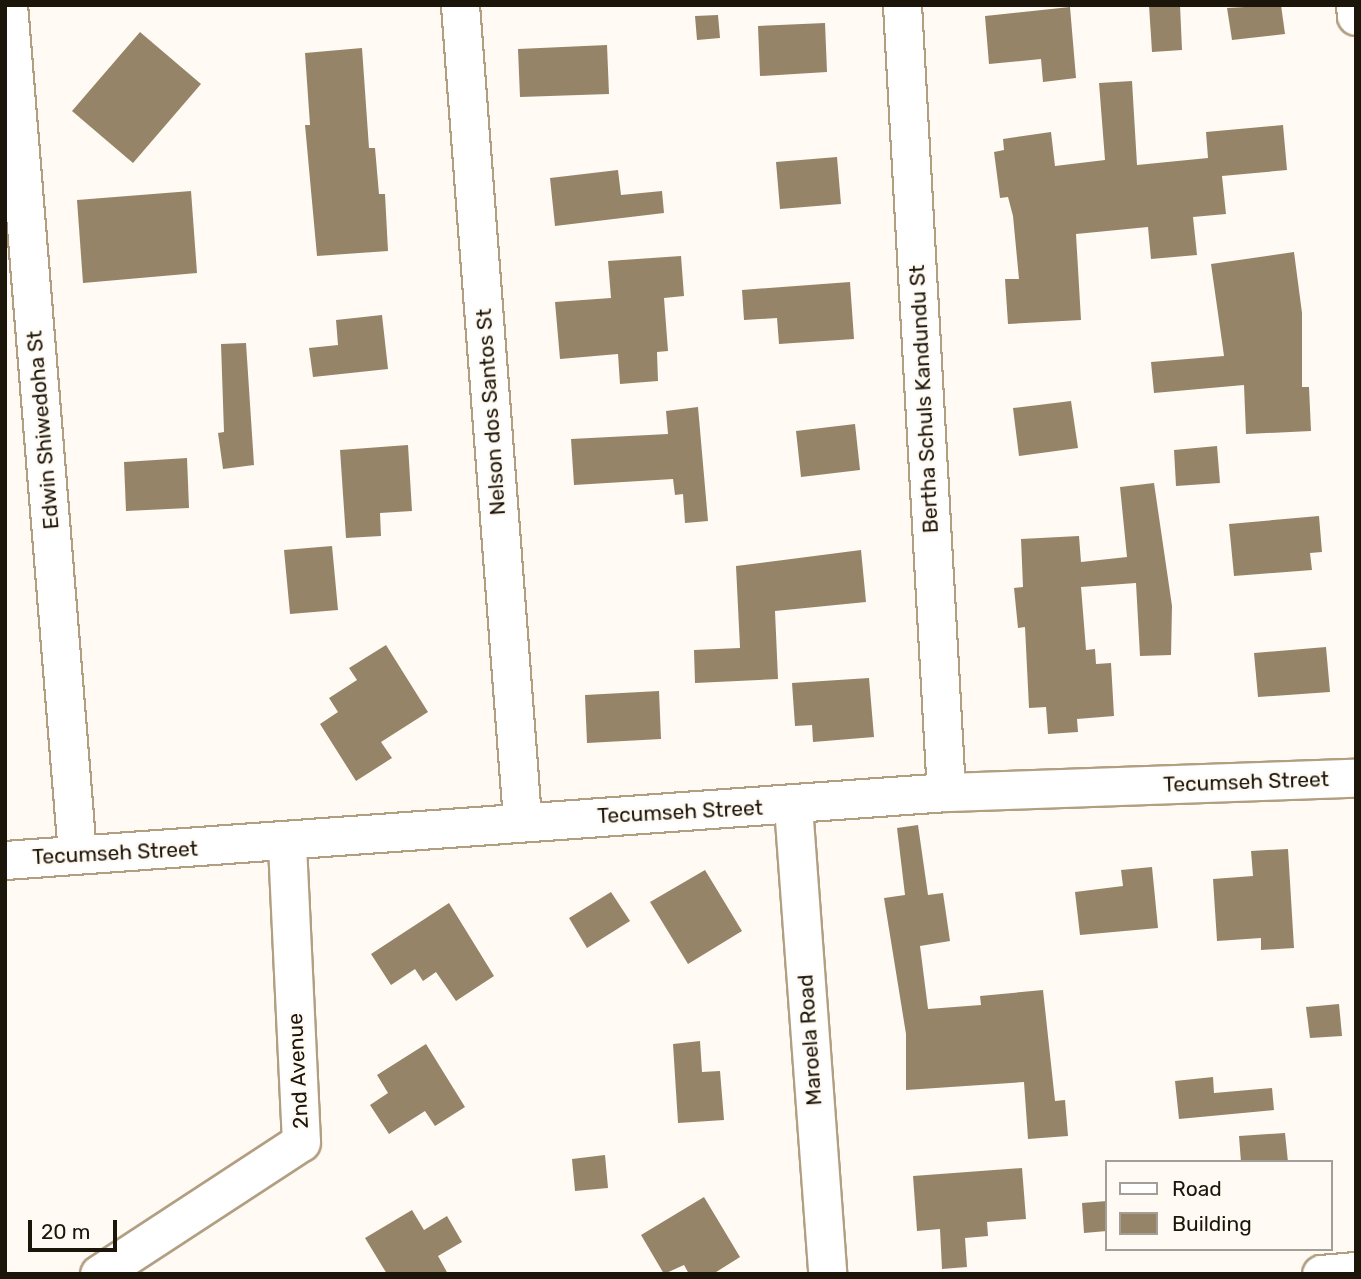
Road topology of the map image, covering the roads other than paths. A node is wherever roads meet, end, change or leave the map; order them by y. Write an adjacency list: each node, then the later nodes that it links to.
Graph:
1 (8, 5): 11 (street, Edwin Shiwedoha St)
2 (460, 5): 9 (street, Nelson dos Santos St)
3 (902, 5): 7 (street, Bertha Schuls Kandundu St)
4 (1355, 5): 5 (street)
5 (1356, 16)
6 (1356, 778): 7 (street, Tecumseh Street)
7 (946, 792): 8 (street, Tecumseh Street)
8 (793, 806): 9 (street, Tecumseh Street); 15 (street, Maroela Road)
9 (522, 819): 10 (street, Tecumseh Street)
10 (287, 844): 11 (street, Tecumseh Street); 14 (street, 2nd Avenue)
11 (77, 854): 12 (street, Tecumseh Street)
12 (5, 860)
13 (1356, 1271): 16 (street)
14 (99, 1274)
15 (827, 1274)
16 (1321, 1274)

